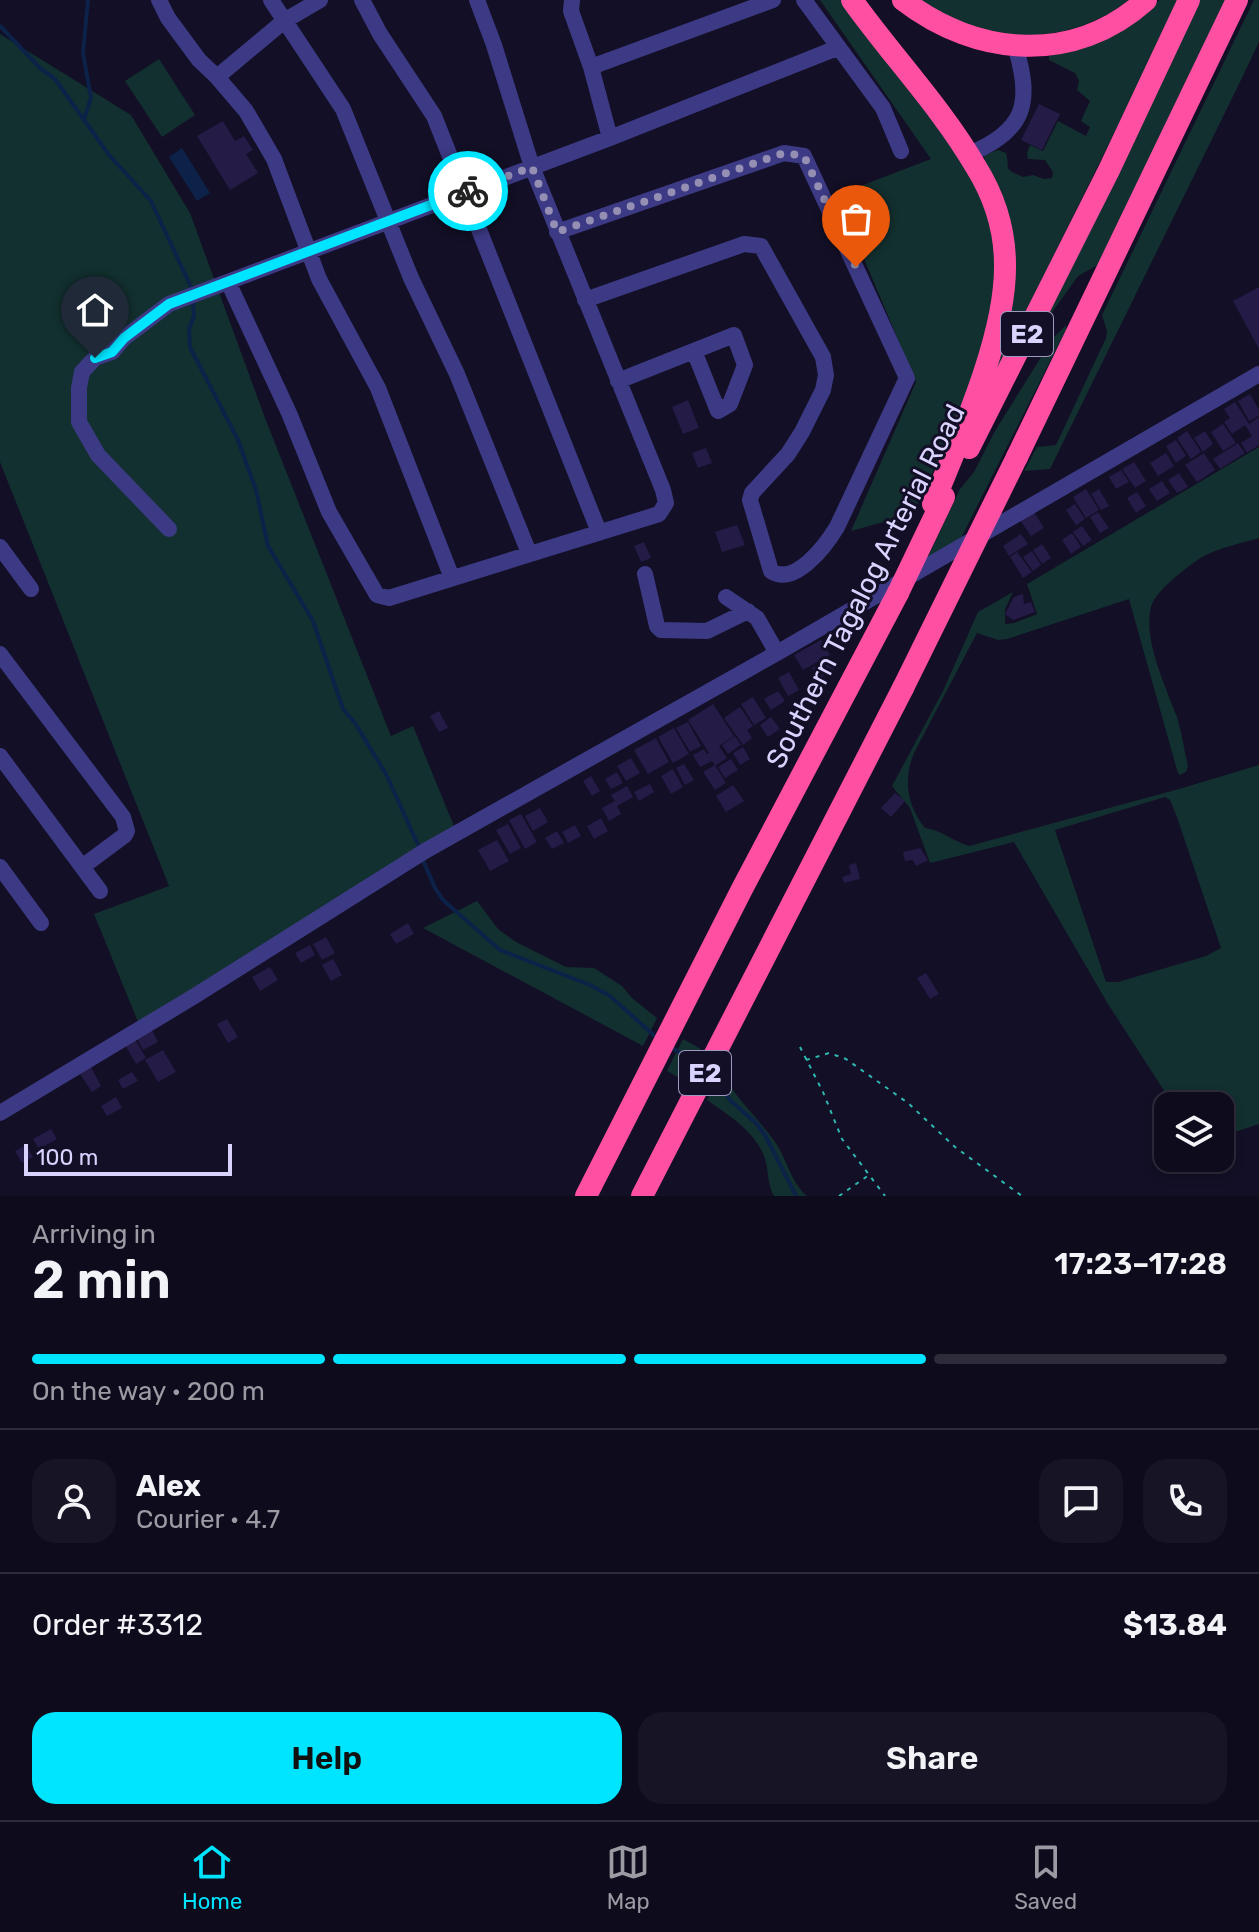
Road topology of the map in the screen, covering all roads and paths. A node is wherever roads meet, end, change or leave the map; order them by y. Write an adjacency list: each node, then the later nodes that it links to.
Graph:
1 (159, 0): 18 (street)
2 (271, 0): 14 (street)
3 (320, 0): 14 (street)
4 (362, 0): 23 (street)
5 (477, 0): 22 (street)
6 (572, 0): 17 (street)
7 (773, 0): 17 (street)
8 (804, 0): 16 (street)
9 (852, 0): 21 (highway)
10 (903, 0): 15 (highway)
11 (1146, 0): 15 (highway)
12 (1189, 0): 32 (highway, Southern Tagalog Arterial Road / E2)
13 (1237, 0): 54 (highway, E2, bridge)
14 (284, 21): 18 (street); 24 (street)
15 (1015, 46): 21 (street)
16 (837, 48): 19 (street); 20 (street)
17 (591, 67): 19 (street)
18 (217, 77): 26 (street)
19 (610, 138): 22 (street)
20 (901, 151)
21 (969, 154): 32 (highway)
22 (532, 167): 23 (street); 25 (street)
23 (466, 192): 24 (street); 34 (street)
24 (388, 221): 26 (street); 36 (street)
25 (557, 232): 28 (street); 28 (street)
26 (308, 252): 27 (street); 38 (street)
27 (229, 284): 33 (street); 38 (street)
28 (585, 300): 31 (street)
29 (694, 351): 31 (street)
30 (1259, 374): 42 (street)
31 (618, 381): 34 (street)
32 (939, 501): 53 (highway, Southern Tagalog Arterial Road / E2, bridge)
33 (169, 529)
34 (599, 532): 36 (street)
35 (0, 547): 39 (street)
36 (529, 553): 38 (street)
37 (645, 574): 41 (street)
38 (452, 578)
39 (31, 589)
40 (726, 597): 41 (street)
41 (748, 611): 42 (street)
42 (777, 653): 51 (street)
43 (0, 654): 46 (street)
44 (0, 756): 46 (street)
45 (0, 867): 48 (street)
46 (82, 867): 47 (street)
47 (100, 891)
48 (41, 923)
49 (800, 1047): 50 (path)
50 (806, 1060): 52 (path); 57 (path)
51 (0, 1113)
52 (870, 1174): 55 (path); 56 (path)
53 (586, 1196)
54 (642, 1196)
55 (839, 1196)
56 (885, 1196)
57 (1022, 1196)

